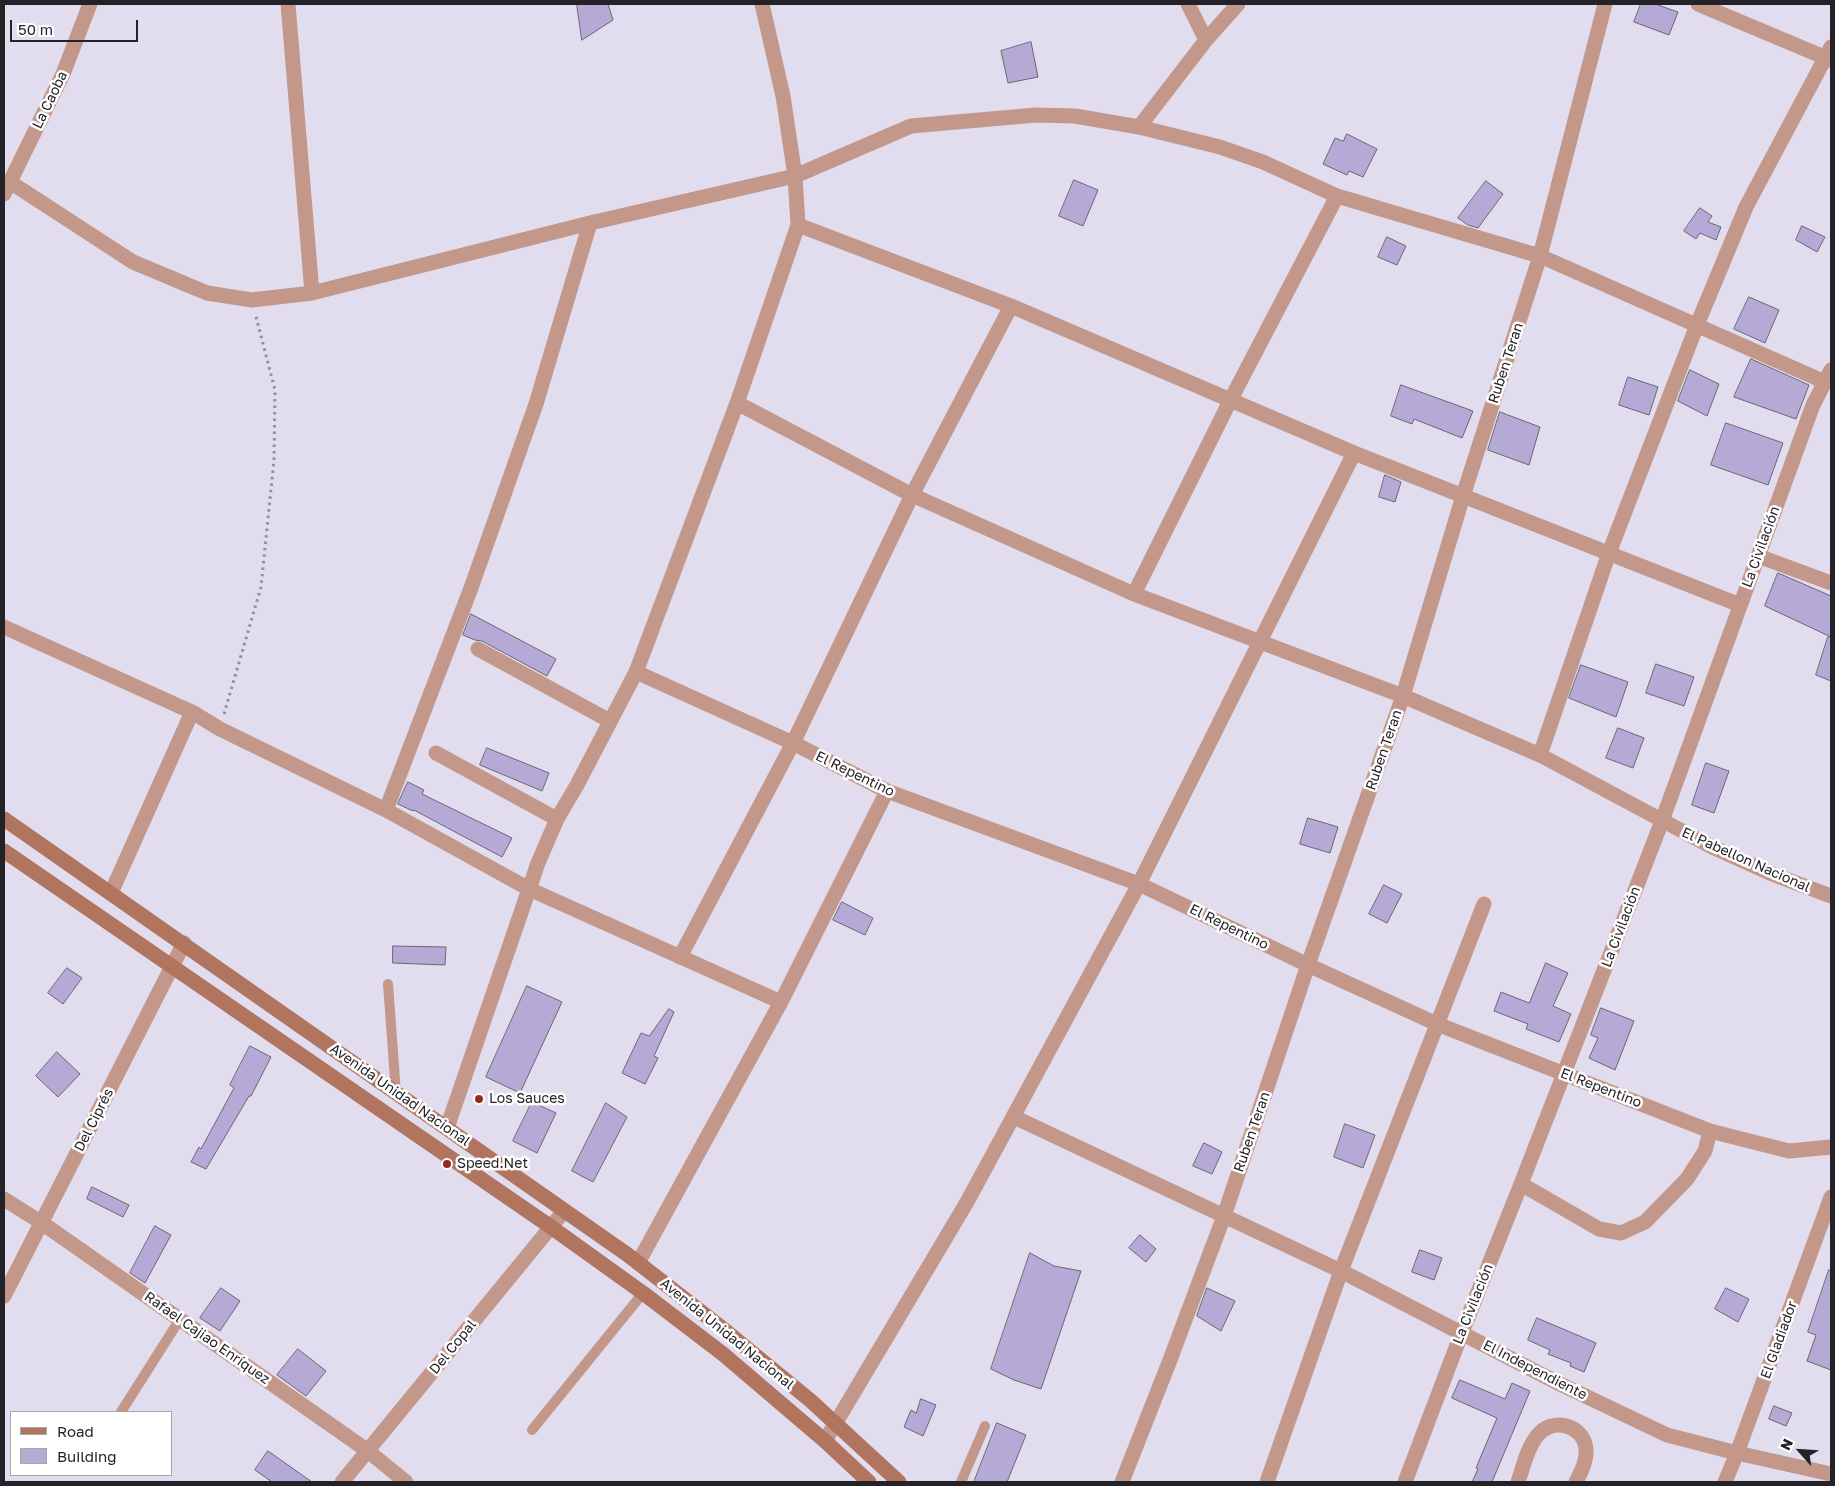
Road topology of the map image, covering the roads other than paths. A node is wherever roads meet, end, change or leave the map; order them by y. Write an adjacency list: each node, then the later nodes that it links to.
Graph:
1 (90, 4): 12 (street, La Caoba)
2 (288, 4): 17 (street)
3 (762, 4): 11 (street)
4 (1188, 4): 8 (street)
5 (1238, 4): 8 (street)
6 (1605, 4): 16 (street, Ruben Teran)
7 (1698, 4): 9 (street)
8 (1206, 40): 10 (street)
9 (1829, 54): 19 (street)
10 (1139, 127): 11 (street); 13 (street)
11 (795, 176): 14 (street); 15 (street)
12 (7, 188): 17 (street)
13 (1337, 196): 16 (street); 21 (street)
14 (590, 223): 17 (street); 42 (street)
15 (798, 225): 18 (street); 22 (street)
16 (1540, 256): 19 (street); 25 (street, Ruben Teran)
17 (312, 293)
18 (1011, 306): 21 (street); 24 (street)
19 (1697, 326): 20 (street); 26 (street)
20 (1828, 376): 27 (street, La Civilación)
21 (1230, 401): 23 (street); 29 (street)
22 (736, 403): 24 (street, El Pabellon Nacional); 34 (street)
23 (1354, 453): 25 (street); 32 (street)
24 (912, 495): 29 (street, El Pabellon Nacional); 38 (street)
25 (1463, 496): 26 (street); 35 (street, Ruben Teran)
26 (1609, 553): 30 (street); 40 (street)
27 (1758, 556): 28 (street); 30 (street, La Civilación)
28 (1831, 584)
29 (1134, 594): 32 (street, El Pabellon Nacional)
30 (1740, 604): 45 (street, La Civilación)
31 (4, 627): 36 (street)
32 (1261, 643): 35 (street, El Pabellon Nacional); 47 (street)
33 (478, 649): 37 (street)
34 (636, 672): 37 (street); 38 (street, El Repentino)
35 (1403, 696): 40 (street, El Pabellon Nacional); 54 (street, Ruben Teran)
36 (192, 712): 42 (street); 49 (street)
37 (610, 722): 44 (street)
38 (793, 743): 41 (street, El Repentino); 53 (street)
39 (436, 753): 44 (street)
40 (1540, 755): 45 (street, El Pabellon Nacional)
41 (887, 791): 47 (street, El Repentino); 57 (street)
42 (386, 810): 48 (street)
43 (4, 819): 49 (main road, Avenida Unidad Nacional)
44 (557, 819): 48 (street)
45 (1662, 821): 50 (street, El Pabellon Nacional); 59 (street, La Civilación)
46 (4, 850): 55 (main road, Avenida Unidad Nacional)
47 (1140, 884): 54 (street, El Repentino); 61 (street)
48 (529, 889): 53 (street); 62 (street)
49 (111, 893): 52 (main road, Avenida Unidad Nacional)
50 (1831, 896)
51 (1484, 904): 58 (street)
52 (184, 943): 55 (street, Del Ciprés); 60 (main road, Avenida Unidad Nacional)
53 (680, 957): 57 (street)
54 (1308, 965): 58 (street, El Repentino); 69 (street, Ruben Teran)
55 (172, 966): 70 (street, Del Ciprés); 71 (main road, Avenida Unidad Nacional)
56 (388, 984): 60 (lane)
57 (781, 1002): 72 (street)
58 (1437, 1024): 59 (street, El Repentino); 73 (street)
59 (1564, 1074): 63 (street, El Repentino); 65 (street, La Civilación)
60 (396, 1093): 62 (main road, Avenida Unidad Nacional)
61 (1014, 1117): 69 (street, El Independiente); 79 (street)
62 (447, 1128): 68 (main road, Avenida Unidad Nacional)
63 (1710, 1131): 64 (street, El Repentino); 65 (street)
64 (1831, 1147)
65 (1521, 1184): 77 (street, La Civilación)
66 (1831, 1197): 84 (street, El Gladiador)
67 (4, 1199): 70 (street, Rafael Cajiao Enríquez)
68 (564, 1211): 71 (street, Del Copal); 72 (main road, Avenida Unidad Nacional)
69 (1224, 1216): 73 (street, El Independiente); 91 (street, Ruben Teran)
70 (42, 1223): 75 (street, Del Ciprés); 76 (street, Rafael Cajiao Enríquez)
71 (551, 1227): 74 (main road, Avenida Unidad Nacional); 83 (street, Del Copal)
72 (638, 1263): 79 (main road, Avenida Unidad Nacional)
73 (1341, 1271): 77 (street, El Independiente); 92 (street)
74 (643, 1294): 81 (lane); 82 (main road, Avenida Unidad Nacional)
75 (4, 1296)
76 (180, 1320): 78 (lane); 83 (street, Rafael Cajiao Enríquez)
77 (1462, 1332): 84 (street, El Independiente); 93 (street, La Civilación)
78 (121, 1411)
79 (836, 1424): 82 (street); 89 (main road, Avenida Unidad Nacional)
80 (985, 1426): 90 (lane)
81 (532, 1430)
82 (825, 1441): 88 (main road, Avenida Unidad Nacional)
83 (368, 1451): 86 (street, Del Copal); 87 (street, Rafael Cajiao Enríquez)
84 (1737, 1453): 85 (street, El Independiente); 96 (street, El Gladiador)
85 (1831, 1474)
86 (342, 1482)
87 (406, 1482)
88 (869, 1482)
89 (899, 1482)
90 (961, 1482)
91 (1122, 1482)
92 (1267, 1482)
93 (1405, 1482)
94 (1518, 1482): 95 (street)
95 (1576, 1482)
96 (1725, 1482)

